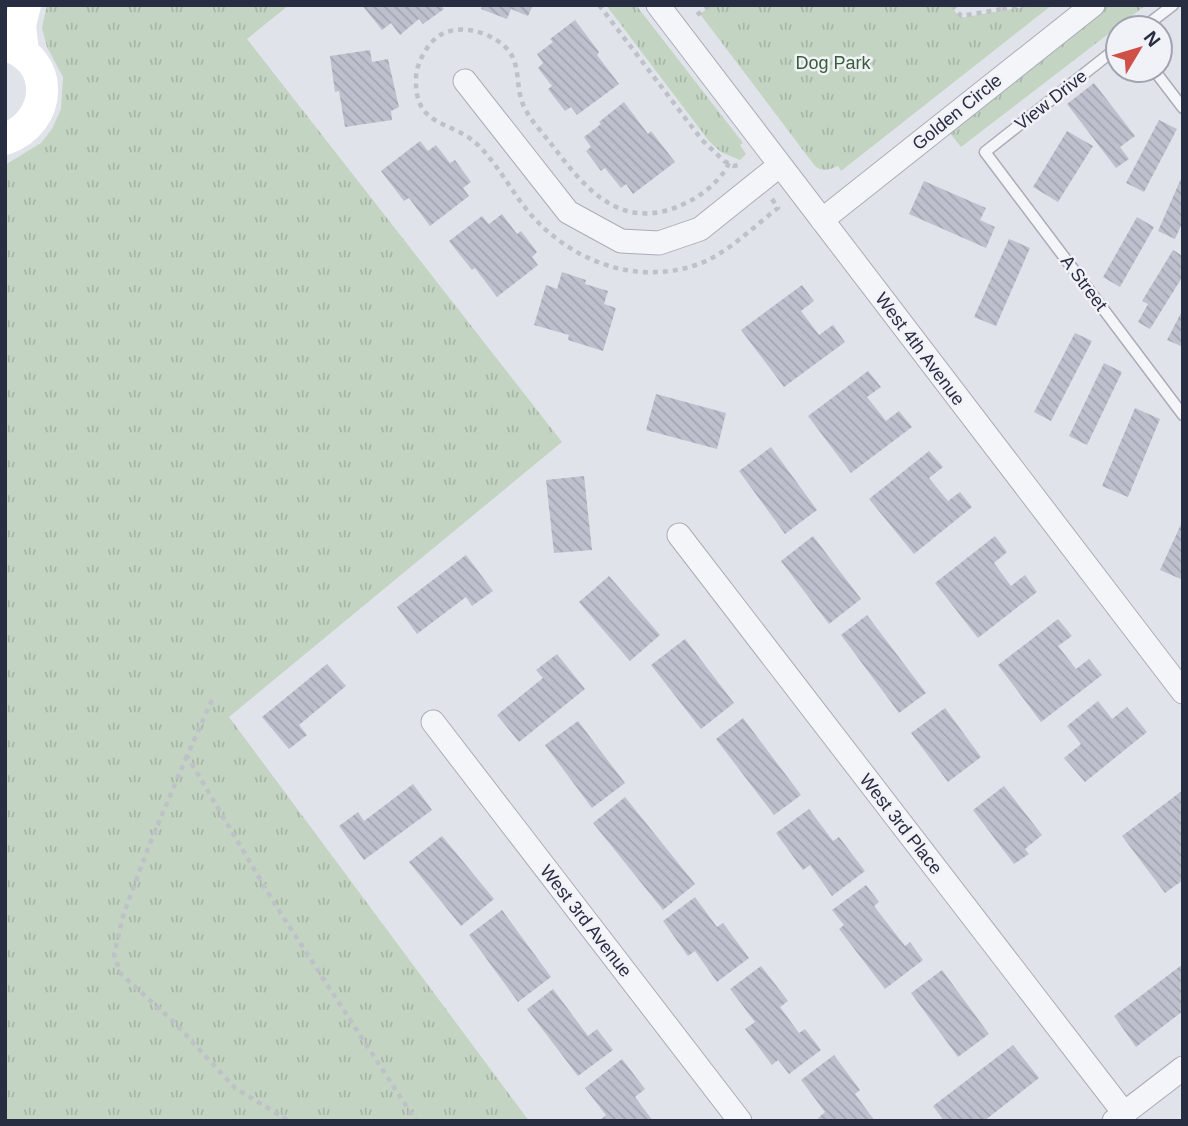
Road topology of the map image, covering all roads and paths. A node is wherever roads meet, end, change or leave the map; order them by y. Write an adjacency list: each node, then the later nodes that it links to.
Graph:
1 (8, 5): 10 (main road)
2 (25, 5): 12 (main road)
3 (599, 5): 19 (path)
4 (658, 5): 20 (street, West 4th Avenue)
5 (710, 5): 11 (path)
6 (952, 5): 9 (path)
7 (1024, 5): 9 (path)
8 (1093, 5): 22 (street, Golden Circle)
9 (1002, 7)
10 (5, 10)
11 (697, 15)
12 (14, 49): 17 (main road)
13 (1104, 58): 18 (lane, View Drive)
14 (465, 81): 21 (street)
15 (1165, 84): 16 (lane)
16 (1183, 108)
17 (5, 139)
18 (985, 152): 23 (lane, A Street)
19 (729, 163): 21 (path); 21 (path)
20 (780, 165): 21 (street); 22 (street, West 4th Avenue)
21 (760, 181)
22 (822, 220): 25 (street, West 4th Avenue)
23 (1183, 415)
24 (679, 535): 30 (street, West 3rd Place)
25 (1183, 692)
26 (212, 700): 28 (path)
27 (433, 722): 33 (street, West 3rd Avenue)
28 (187, 756): 31 (path); 32 (path)
29 (1183, 1068): 30 (street)
30 (1119, 1117)
31 (289, 1121)
32 (416, 1121)
33 (740, 1121)

